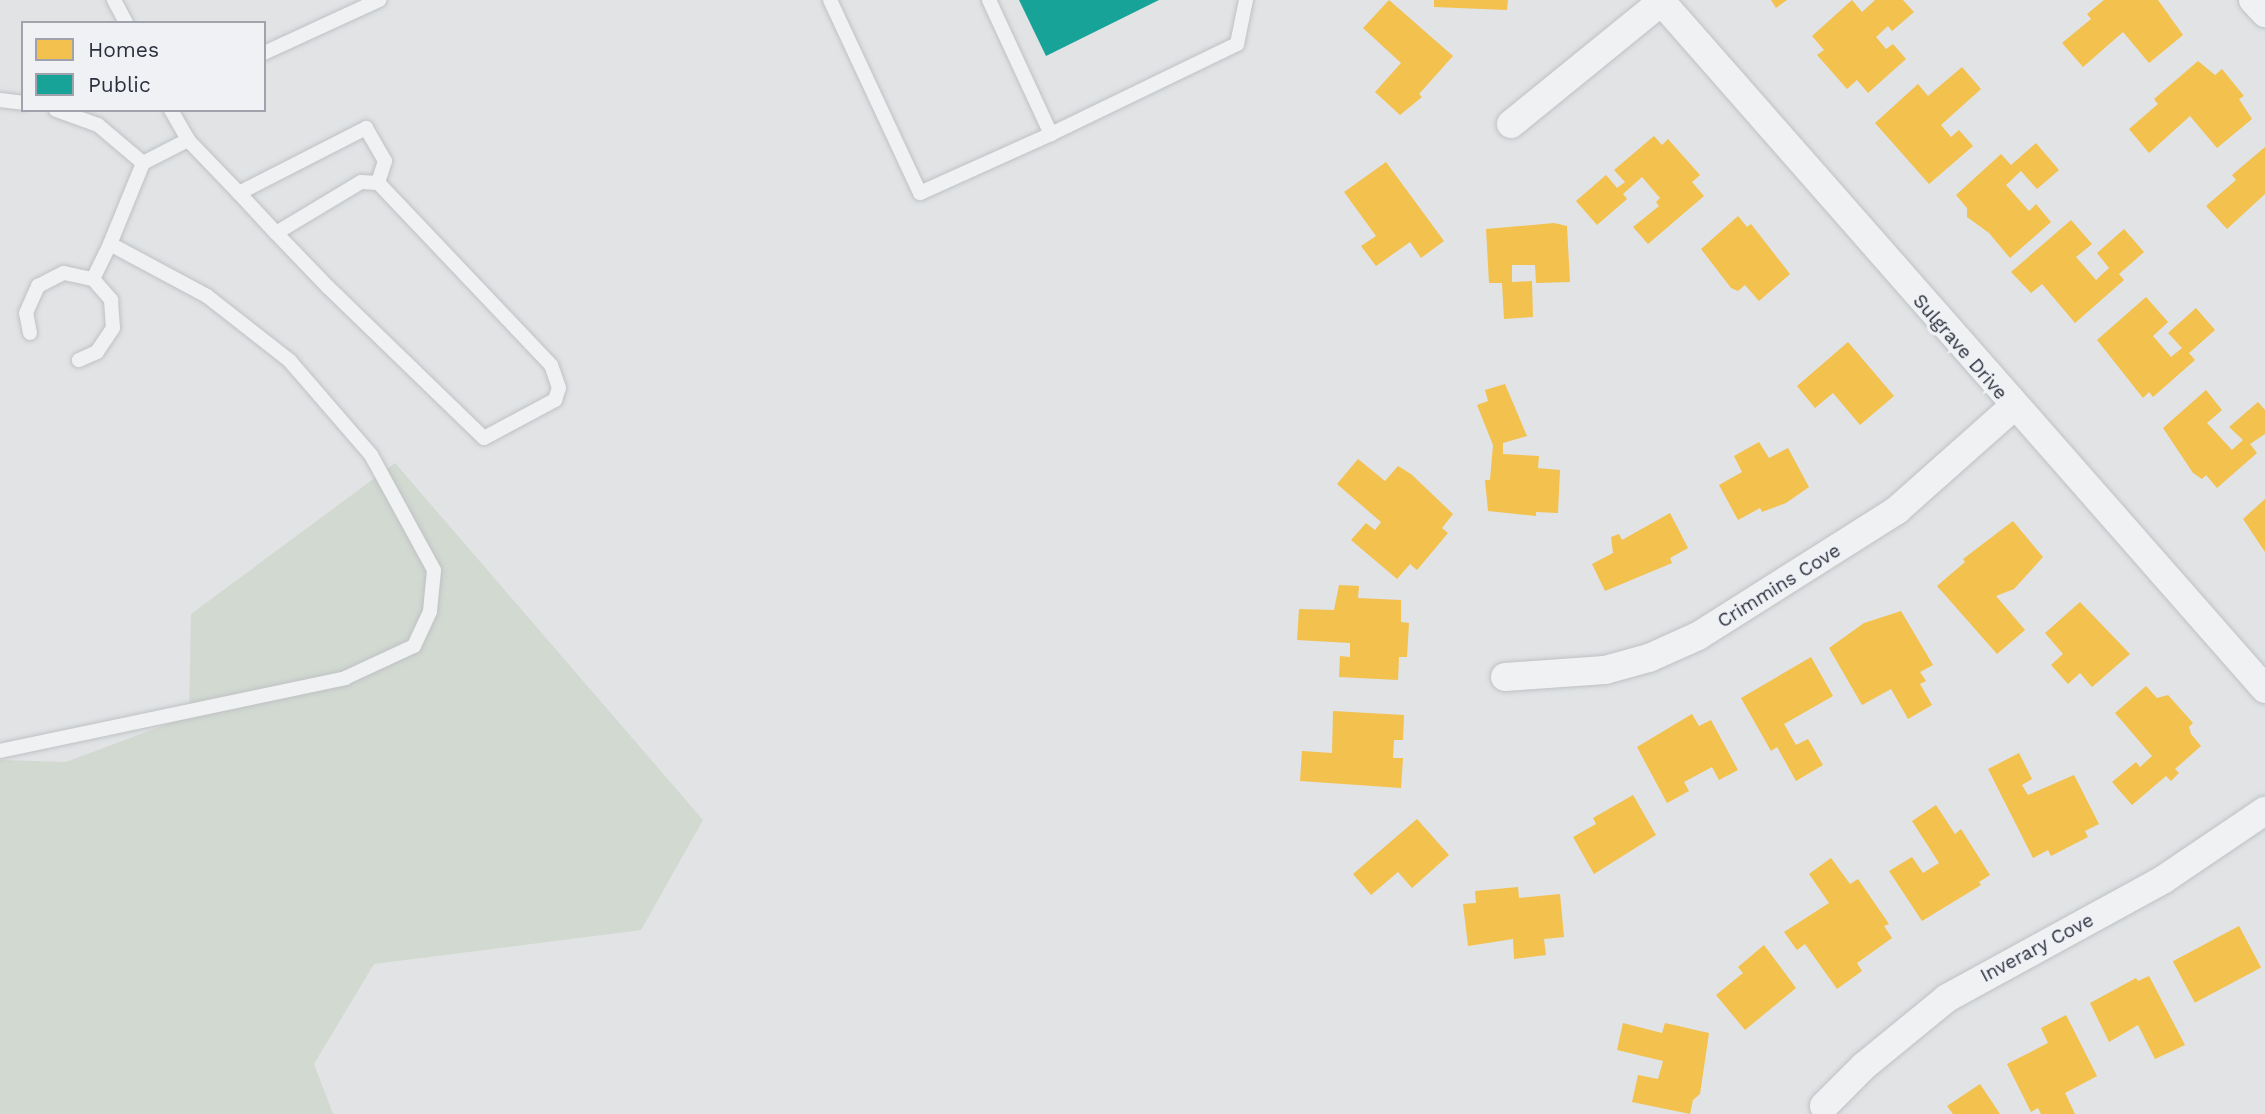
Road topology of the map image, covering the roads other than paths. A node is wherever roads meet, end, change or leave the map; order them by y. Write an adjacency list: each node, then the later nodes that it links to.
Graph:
1 (114, 0): 9 (lane)
2 (380, 0): 10 (lane)
3 (830, 0): 16 (lane)
4 (989, 0): 16 (lane)
5 (1246, 0): 16 (lane)
6 (2253, 0): 8 (street)
7 (1661, 1): 15 (street); 26 (street, Sulgrave Drive)
8 (2265, 13)
9 (124, 21)
10 (266, 52)
11 (0, 100): 12 (lane)
12 (21, 103)
13 (62, 112): 18 (lane)
14 (173, 112): 17 (lane)
15 (1511, 124)
16 (1051, 134)
17 (188, 140): 18 (lane); 20 (lane)
18 (144, 163): 22 (lane)
19 (378, 183): 20 (lane); 21 (lane); 21 (lane)
20 (239, 193): 21 (lane)
21 (276, 233)
22 (110, 244): 23 (lane); 29 (lane)
23 (93, 279): 24 (lane); 25 (lane)
24 (30, 333)
25 (79, 360)
26 (2013, 407): 27 (street, Crimmins Cove); 28 (street, Sulgrave Drive)
27 (1505, 677)
28 (2265, 689)
29 (0, 751)
30 (2265, 811): 31 (street, Inverary Cove)
31 (1824, 1105)

